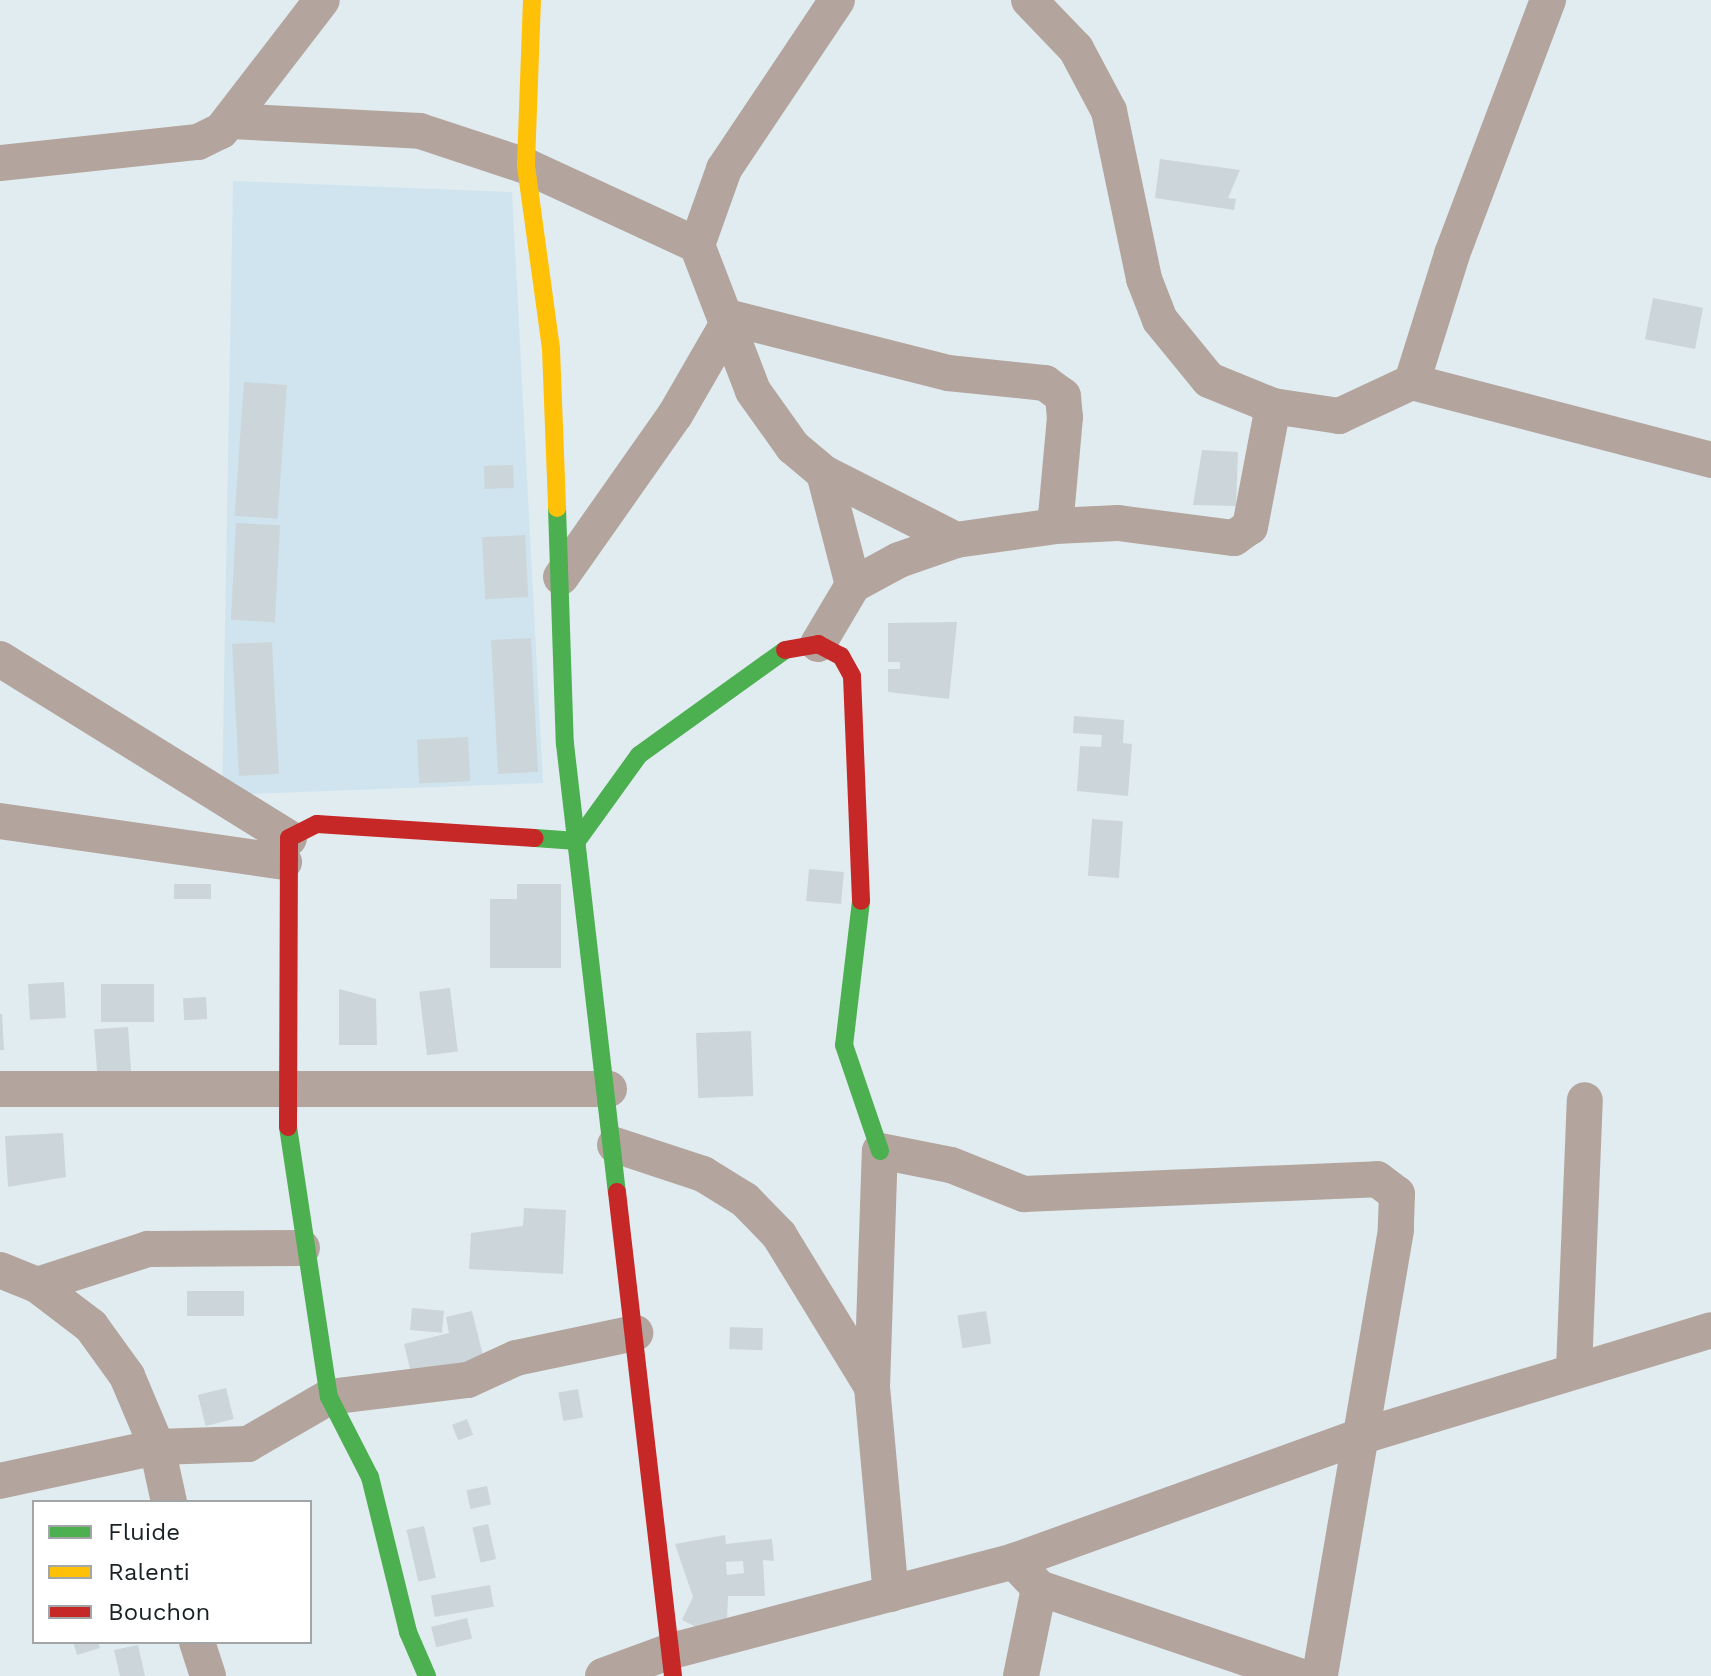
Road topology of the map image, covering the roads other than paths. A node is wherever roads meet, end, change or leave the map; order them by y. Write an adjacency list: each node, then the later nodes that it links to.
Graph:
1 (532, 0): 8 (street)
2 (837, 0): 9 (street)
3 (1029, 0): 12 (street)
4 (1548, 0): 11 (street)
5 (310, 4): 6 (street)
6 (231, 121): 7 (street); 8 (street)
7 (0, 163)
8 (526, 166): 9 (street); 17 (street)
9 (697, 245): 10 (street)
10 (731, 318): 14 (street); 15 (street); 17 (street)
11 (1412, 382): 12 (street); 13 (street)
12 (1273, 406): 15 (street)
13 (1711, 460)
14 (824, 473): 16 (street); 18 (street)
15 (1055, 526): 16 (street)
16 (956, 540): 18 (street)
17 (561, 577): 22 (street)
18 (853, 585): 19 (street)
19 (818, 644): 22 (street); 29 (street)
20 (0, 659): 23 (street)
21 (0, 821): 23 (street)
22 (577, 841): 23 (street); 26 (street)
23 (286, 850): 24 (street)
24 (283, 1087): 25 (street); 26 (street); 30 (street)
25 (0, 1089)
26 (609, 1089): 28 (street)
27 (1585, 1100): 35 (street)
28 (615, 1145): 34 (street); 36 (street)
29 (880, 1151): 36 (street); 38 (street)
30 (302, 1248): 32 (street); 37 (street)
31 (0, 1270): 32 (street)
32 (37, 1285): 39 (street)
33 (1711, 1330): 35 (street)
34 (635, 1333): 37 (street); 46 (street)
35 (1574, 1369): 38 (street)
36 (872, 1387): 44 (street)
37 (329, 1397): 39 (street); 48 (street)
38 (1356, 1438): 42 (street); 52 (street)
39 (157, 1447): 40 (street); 41 (street)
40 (0, 1481)
41 (169, 1500)
42 (1014, 1561): 43 (street); 44 (street)
43 (1039, 1588): 50 (street); 51 (street)
44 (891, 1594): 46 (street)
45 (198, 1644): 47 (street)
46 (670, 1664): 49 (street)
47 (208, 1676)
48 (427, 1676)
49 (603, 1676)
50 (1021, 1676)
51 (1299, 1676)
52 (1320, 1676)

